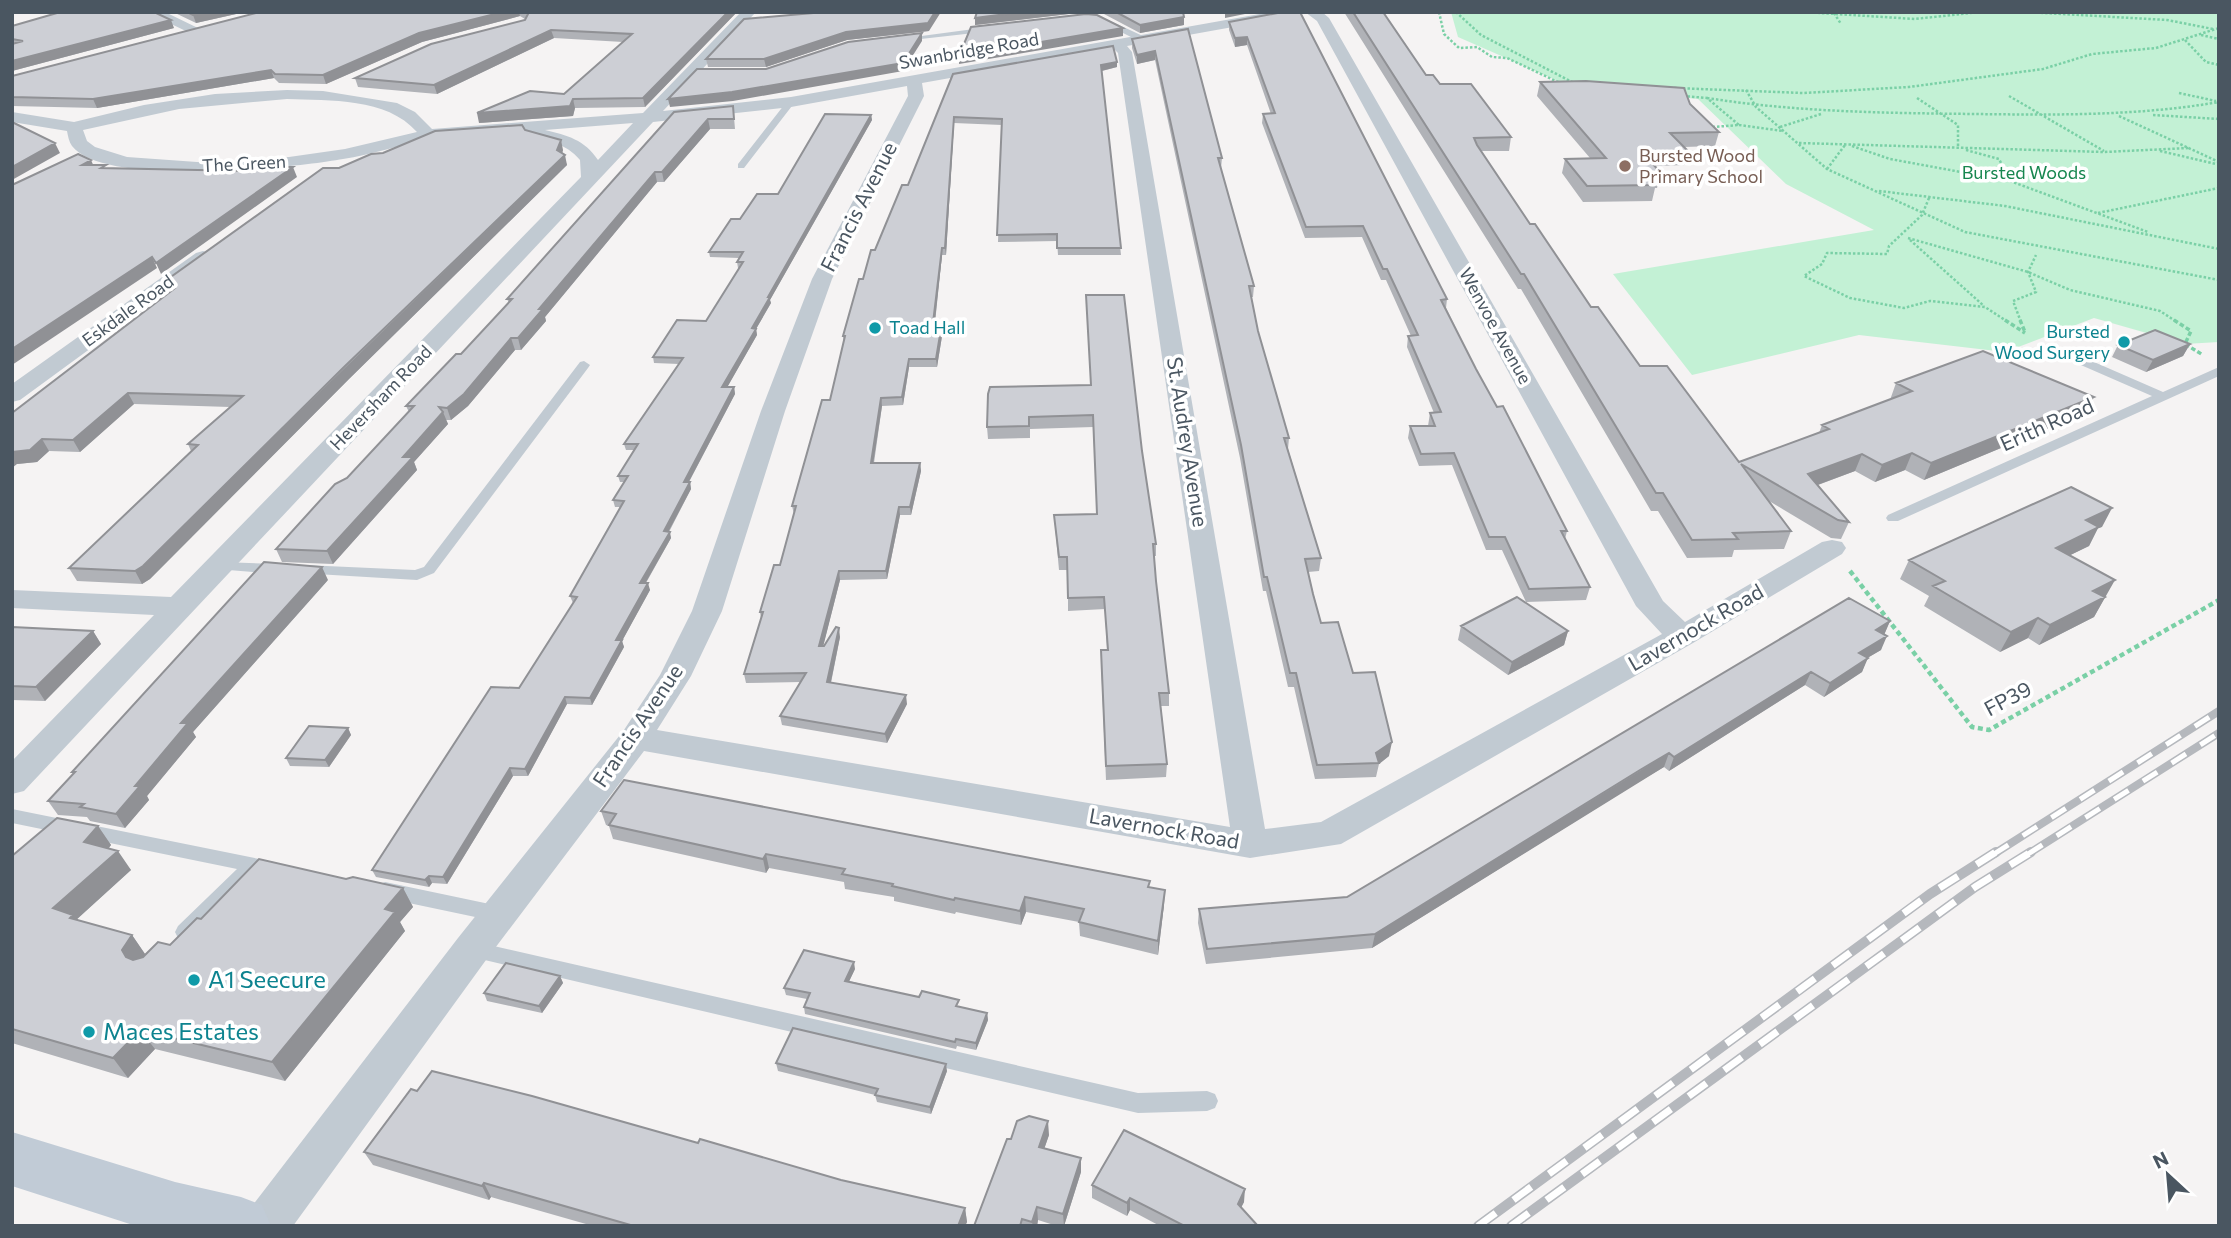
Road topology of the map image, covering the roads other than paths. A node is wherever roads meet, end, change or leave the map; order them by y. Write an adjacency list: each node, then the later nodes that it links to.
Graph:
1 (153, 12): 7 (street)
2 (1295, 12): 8 (street, Swanbridge Road)
3 (1312, 12): 37 (street, Wenvoe Avenue)
4 (752, 17): 15 (street, Heversham Road)
5 (1093, 17): 8 (lane)
6 (993, 28): 9 (lane)
7 (169, 37)
8 (1142, 39): 10 (street, Swanbridge Road)
9 (887, 41)
10 (1117, 44): 11 (street, Swanbridge Road); 41 (street, St. Audrey Avenue)
11 (914, 80): 14 (street, Swanbridge Road); 38 (street, Francis Avenue)
12 (344, 85): 13 (street)
13 (321, 96): 17 (street); 19 (street)
14 (791, 102): 15 (street, Swanbridge Road); 23 (lane)
15 (649, 116): 18 (street, The Green); 25 (street, Heversham Road)
16 (18, 118): 17 (street)
17 (74, 127): 20 (street)
18 (476, 130): 19 (street, The Green); 25 (street, The Green)
19 (428, 134): 21 (street, The Green)
20 (89, 151): 21 (street, The Green); 22 (street)
21 (345, 154): 24 (street)
22 (69, 158)
23 (741, 166)
24 (312, 178)
25 (590, 179): 34 (street, Heversham Road)
26 (223, 242): 30 (street, Eskdale Road)
27 (2055, 349): 31 (lane)
28 (584, 365): 34 (lane)
29 (2219, 371): 31 (lane, Erith Road)
30 (12, 395)
31 (2162, 396): 32 (lane, Erith Road)
32 (1893, 518)
33 (1832, 548): 37 (street, Lavernock Road)
34 (221, 566): 36 (street, Heversham Road)
35 (12, 599): 36 (street)
36 (180, 607): 39 (street, Heversham Road)
37 (1682, 636): 41 (street, Lavernock Road)
38 (636, 738): 41 (street, Lavernock Road); 45 (street, Francis Avenue)
39 (15, 776)
40 (12, 816): 42 (lane)
41 (1250, 844)
42 (253, 865): 43 (lane); 46 (lane)
43 (294, 873)
44 (362, 885): 45 (lane)
45 (499, 914): 47 (street, Francis Avenue)
46 (167, 949)
47 (472, 949): 48 (lane); 52 (street, Francis Avenue)
48 (1207, 1101)
49 (12, 1159): 50 (street)
50 (168, 1218): 51 (street)
51 (241, 1226)
52 (265, 1226)

